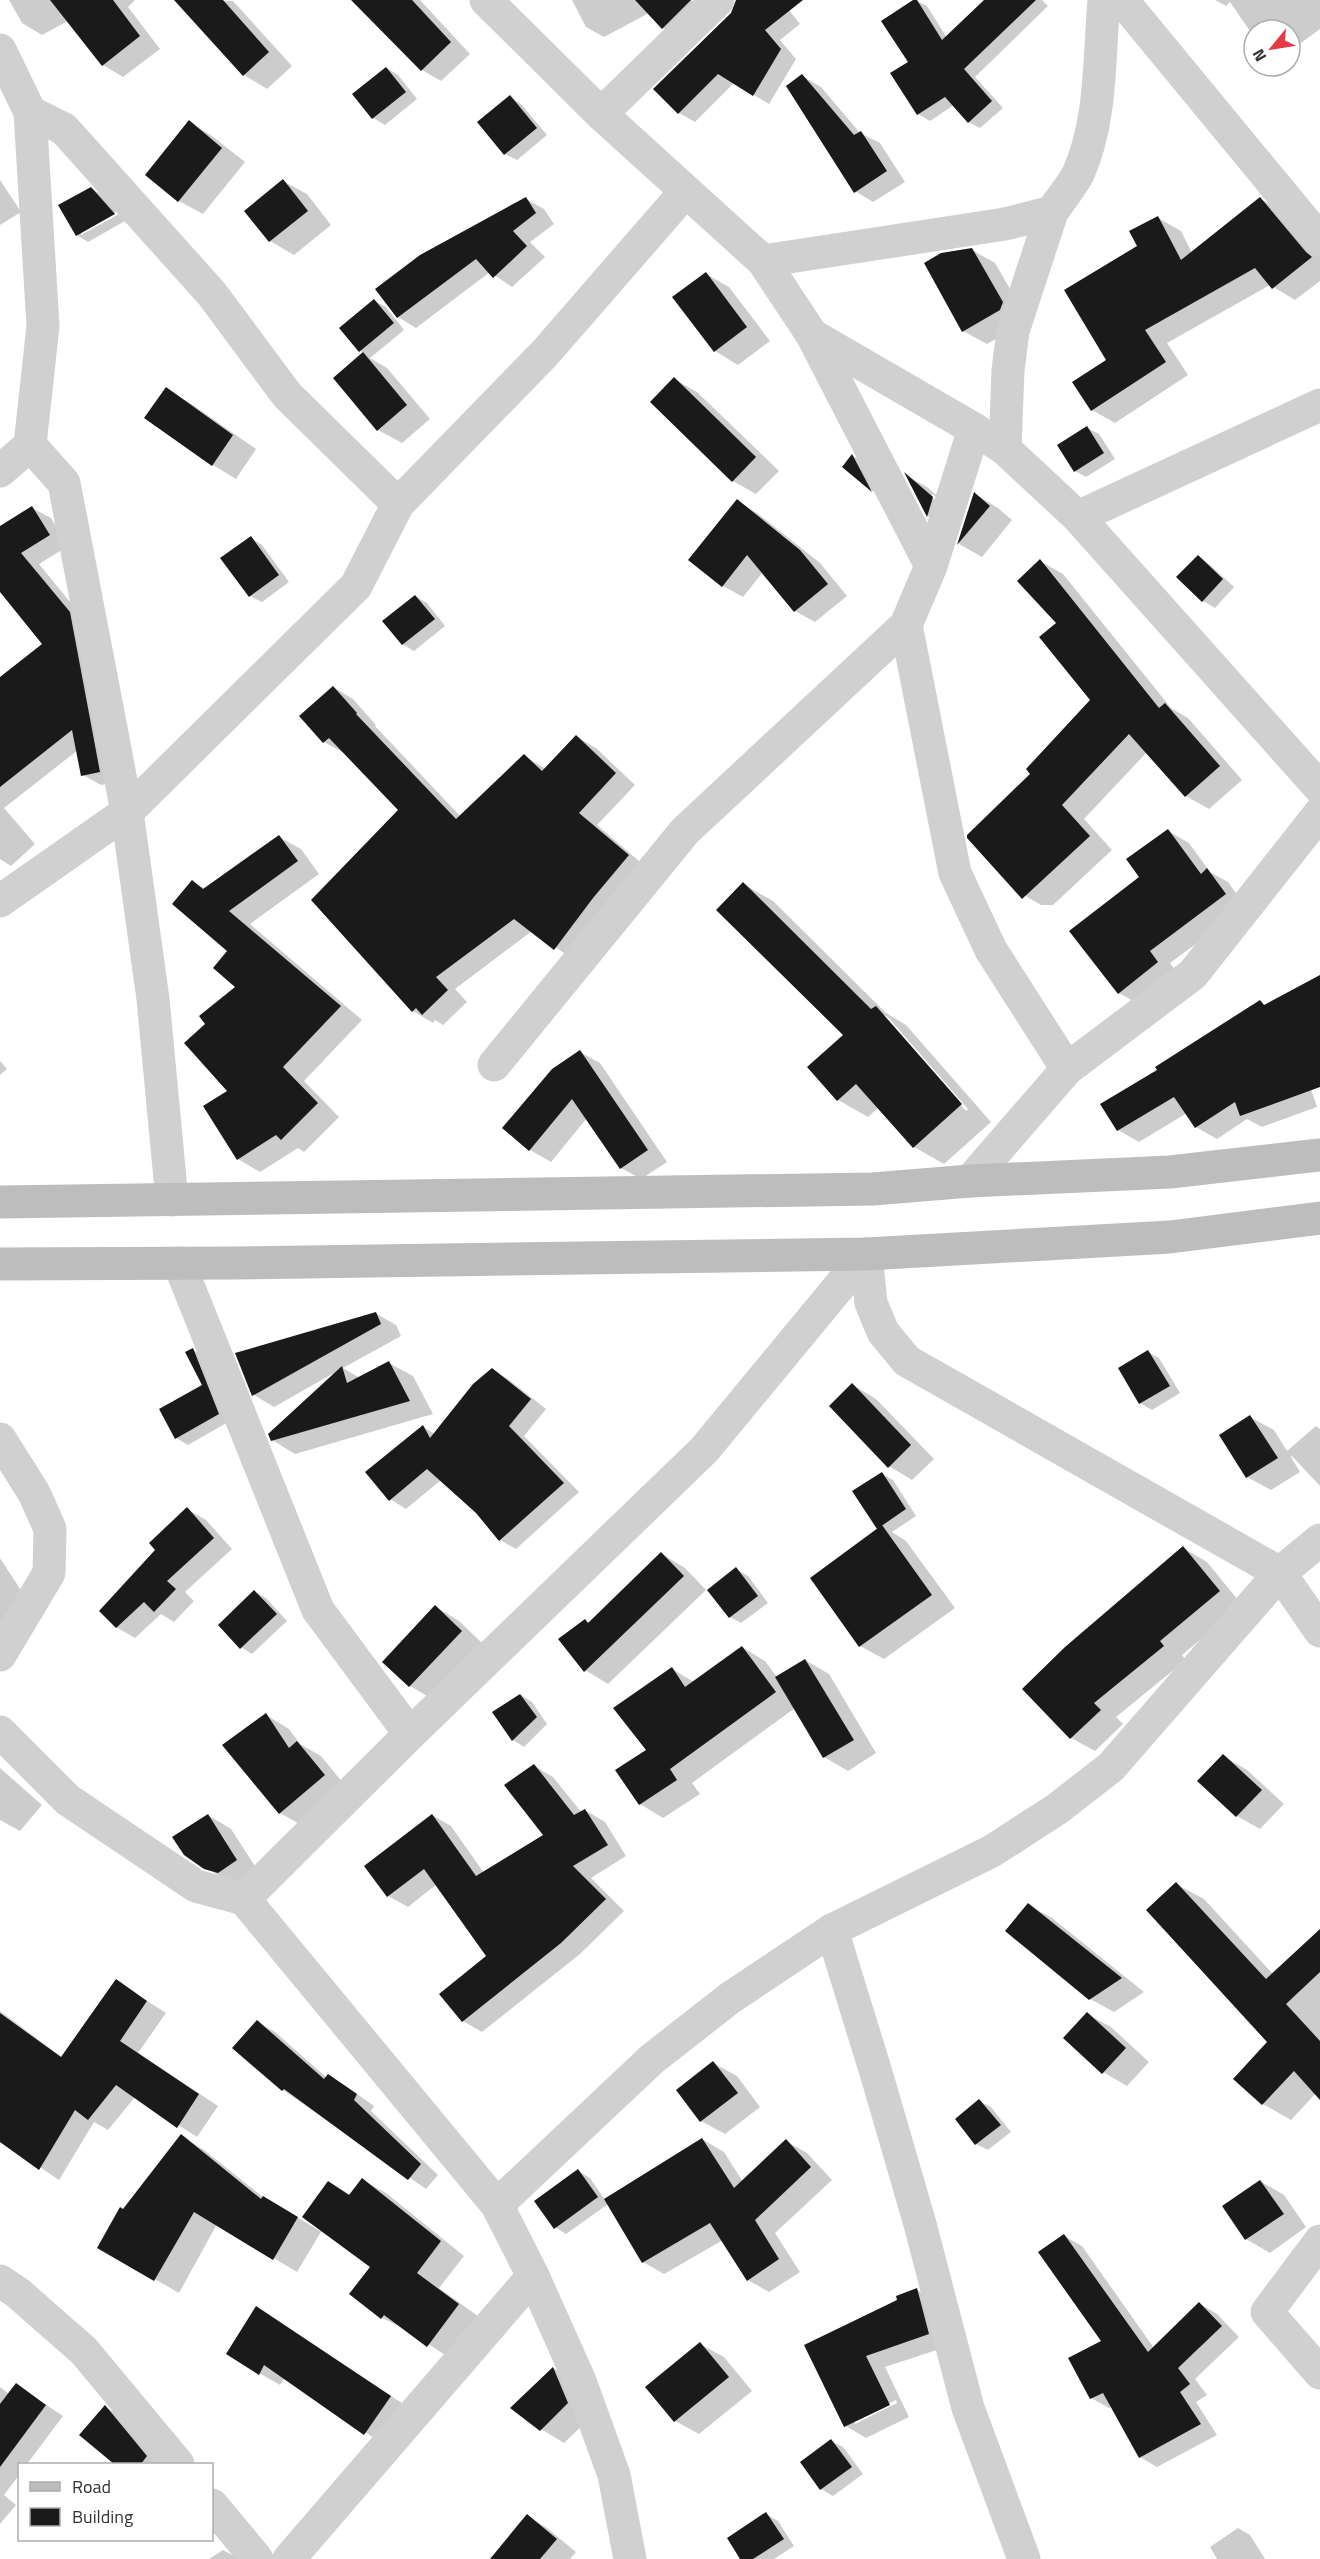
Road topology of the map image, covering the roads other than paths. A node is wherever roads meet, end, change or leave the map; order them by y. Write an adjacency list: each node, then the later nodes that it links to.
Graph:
1 (486, 0): 7 (street)
2 (718, 0): 7 (street)
3 (1104, 0): 9 (street)
4 (1122, 0): 10 (street)
5 (0, 50): 6 (street)
6 (30, 112): 15 (street); 18 (street)
7 (601, 114): 8 (street)
8 (685, 192): 11 (street); 18 (street)
9 (1052, 212): 11 (street); 16 (street)
10 (1320, 240)
11 (763, 261): 12 (street)
12 (812, 335): 14 (street); 20 (street)
13 (1320, 405): 19 (street)
14 (974, 429): 16 (street); 20 (street)
15 (30, 445): 17 (street); 23 (street)
16 (1005, 449): 19 (street)
17 (0, 471)
18 (398, 504): 23 (street)
19 (1078, 517): 22 (street)
20 (931, 566): 21 (street)
21 (906, 625): 26 (street); 27 (street)
22 (1320, 788)
23 (127, 812): 25 (street); 30 (street)
24 (1320, 813): 27 (street)
25 (0, 901)
26 (494, 1065)
27 (1066, 1069): 29 (street)
28 (1320, 1155): 29 (main road)
29 (970, 1181): 30 (main road)
30 (172, 1200): 31 (main road)
31 (0, 1202)
32 (1320, 1218): 33 (main road)
33 (866, 1254): 34 (main road); 38 (street); 42 (street)
34 (180, 1263): 35 (main road); 42 (street)
35 (0, 1264)
36 (0, 1439): 40 (street)
37 (1320, 1540): 38 (street)
38 (1280, 1573): 39 (street); 44 (street)
39 (1320, 1631)
40 (0, 1655)
41 (0, 1732): 43 (street)
42 (410, 1734): 43 (street)
43 (244, 1899): 45 (street)
44 (832, 1930): 45 (street); 55 (street)
45 (497, 2205): 47 (street)
46 (1320, 2241): 49 (street)
47 (533, 2276): 53 (street); 54 (street)
48 (0, 2281): 50 (street)
49 (1320, 2373)
50 (177, 2463)
51 (213, 2506): 52 (street)
52 (257, 2559)
53 (289, 2559)
54 (630, 2559)
55 (1024, 2559)

